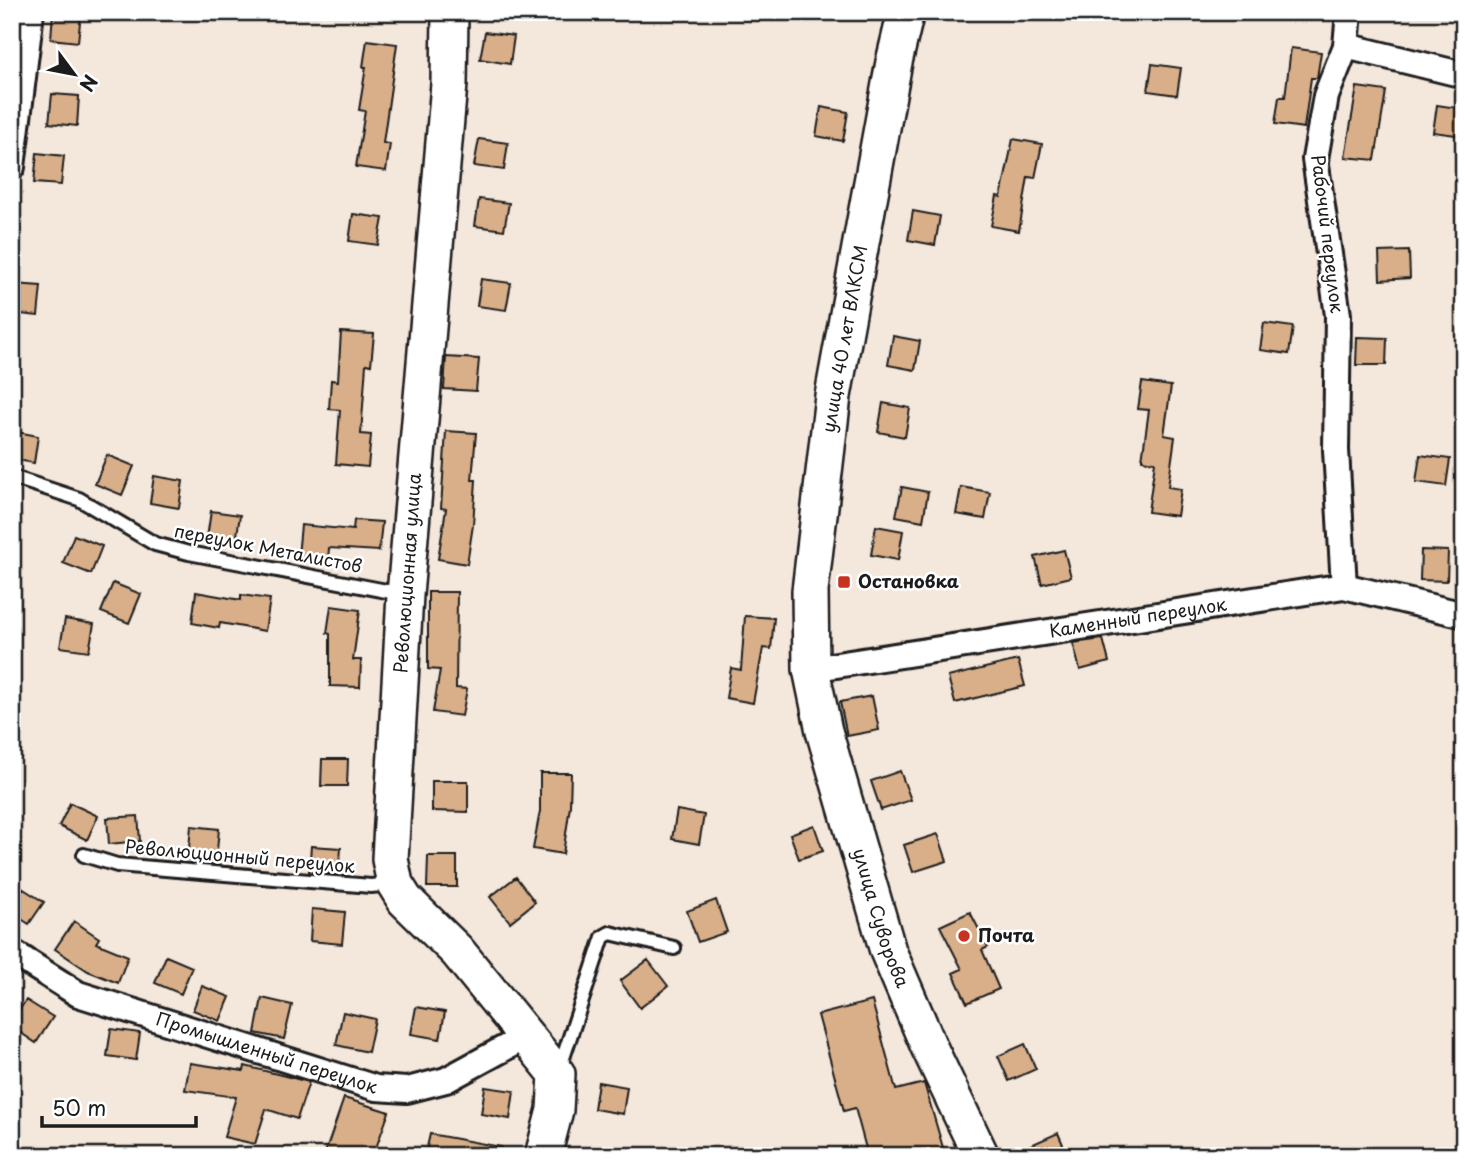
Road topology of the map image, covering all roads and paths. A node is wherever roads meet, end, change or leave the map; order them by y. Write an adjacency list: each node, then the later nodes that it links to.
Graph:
1 (31, 12): 7 (street)
2 (450, 12): 10 (street, Революционная улица)
3 (906, 12): 12 (street, улица 40 лет ВЛКСМ)
4 (1349, 12): 5 (street, Рабочий переулок)
5 (1346, 46): 6 (street); 9 (street, Рабочий переулок)
6 (1464, 75)
7 (12, 167)
8 (12, 477): 10 (lane, переулок Металистов)
9 (1344, 586): 11 (street, Каменный переулок); 12 (street, Каменный переулок)
10 (405, 595): 14 (street, Революционная улица)
11 (1464, 615)
12 (811, 669): 20 (street, улица Суворова)
13 (84, 855): 14 (lane, Революционный переулок)
14 (395, 884): 17 (street)
15 (674, 948): 18 (lane)
16 (12, 952): 17 (street, Промышленный переулок)
17 (525, 1037): 18 (street)
18 (558, 1074): 19 (street)
19 (543, 1156)
20 (981, 1156)

